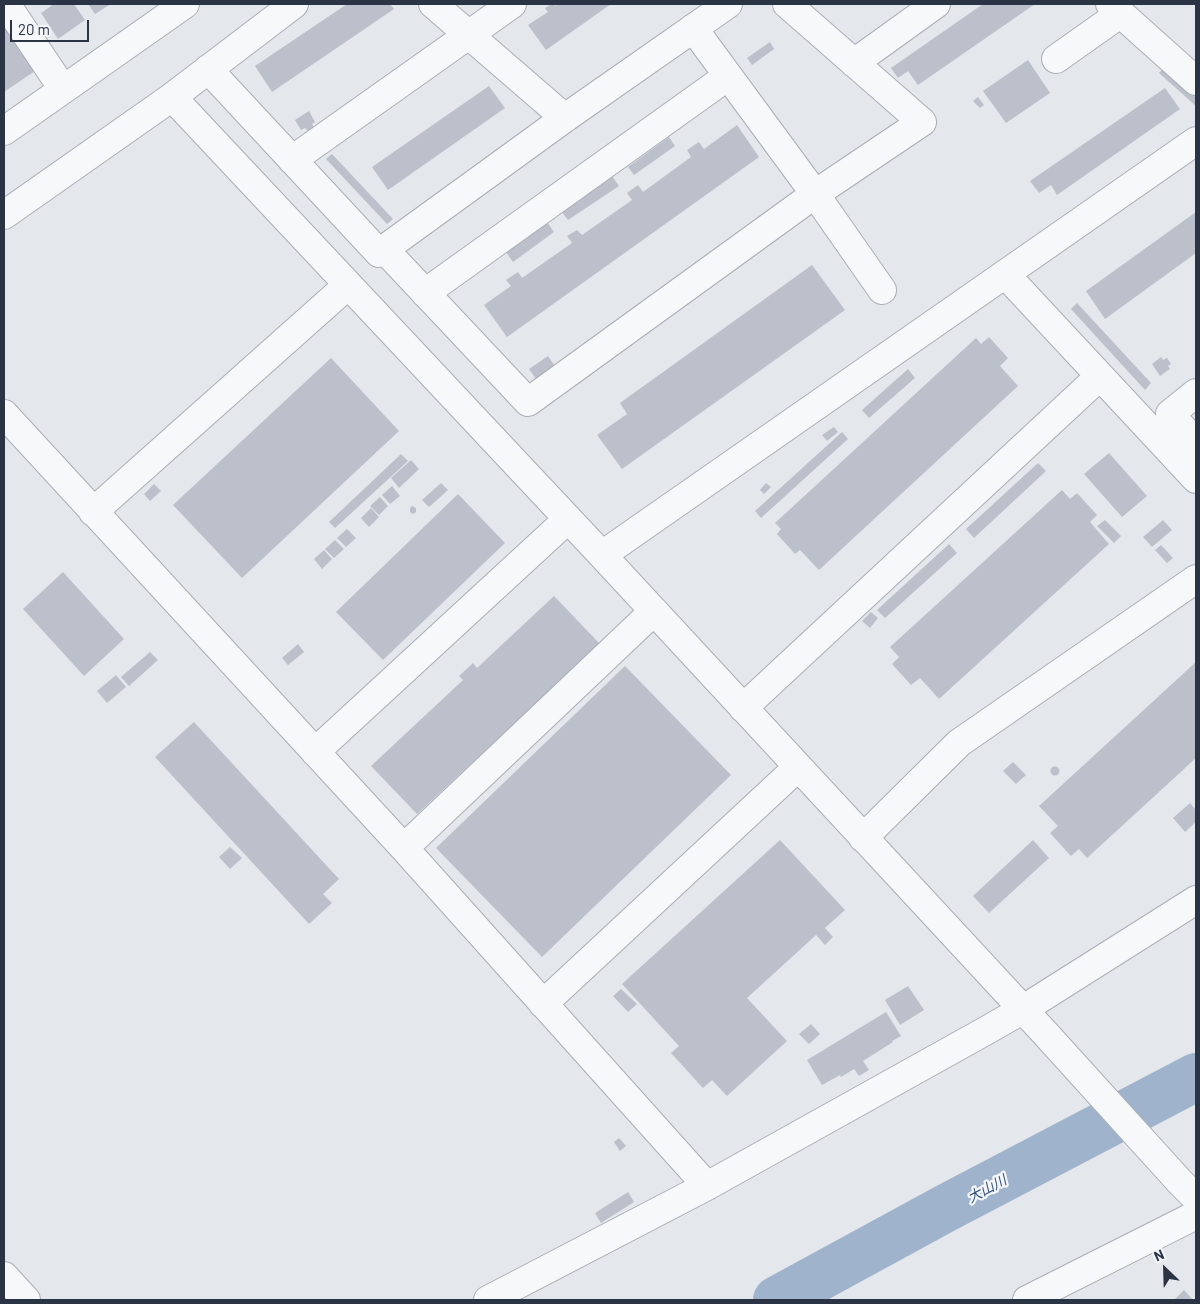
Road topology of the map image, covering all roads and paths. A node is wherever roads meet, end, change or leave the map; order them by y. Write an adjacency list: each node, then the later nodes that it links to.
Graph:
1 (6, 4): 17 (street)
2 (185, 4): 17 (street)
3 (294, 4): 14 (street)
4 (433, 4): 11 (street)
5 (512, 4): 11 (street)
6 (728, 4): 10 (street)
7 (787, 4): 13 (street)
8 (936, 4): 13 (street)
9 (1116, 8): 12 (street); 16 (street)
10 (693, 28): 15 (street); 19 (street)
11 (469, 35): 19 (street); 22 (street)
12 (1056, 60)
13 (854, 63): 23 (street)
14 (208, 69): 18 (street); 22 (street)
15 (728, 76): 23 (street); 29 (street)
16 (1196, 81)
17 (63, 89): 20 (street)
18 (172, 96): 24 (street); 27 (street)
19 (565, 118): 25 (street)
20 (4, 131)
21 (1196, 141): 26 (street)
22 (292, 160): 25 (street)
23 (815, 194): 28 (street); 29 (street)
24 (4, 215)
25 (384, 249): 29 (street)
26 (1005, 274): 30 (street); 37 (street)
27 (348, 285): 35 (street); 36 (street)
28 (882, 290)
29 (425, 293)
30 (1100, 376): 34 (street); 40 (street)
31 (1196, 393): 33 (street)
32 (4, 414): 35 (street)
33 (1196, 443)
34 (1196, 480)
35 (94, 512): 41 (street)
36 (568, 519): 37 (street); 41 (street)
37 (602, 555): 39 (street)
38 (1196, 580): 43 (street)
39 (654, 612): 40 (street); 44 (street)
40 (743, 708): 42 (street)
41 (315, 752): 44 (street)
42 (798, 767): 43 (street); 46 (street)
43 (863, 838): 47 (street)
44 (404, 848): 46 (street)
45 (1196, 900): 47 (street)
46 (543, 1004): 48 (street)
47 (1022, 1010): 48 (street); 49 (street)
48 (707, 1186): 53 (street)
49 (1188, 1190)
50 (1196, 1214): 54 (street)
51 (4, 1276): 52 (street)
52 (26, 1300)
53 (488, 1300)
54 (1027, 1300)

